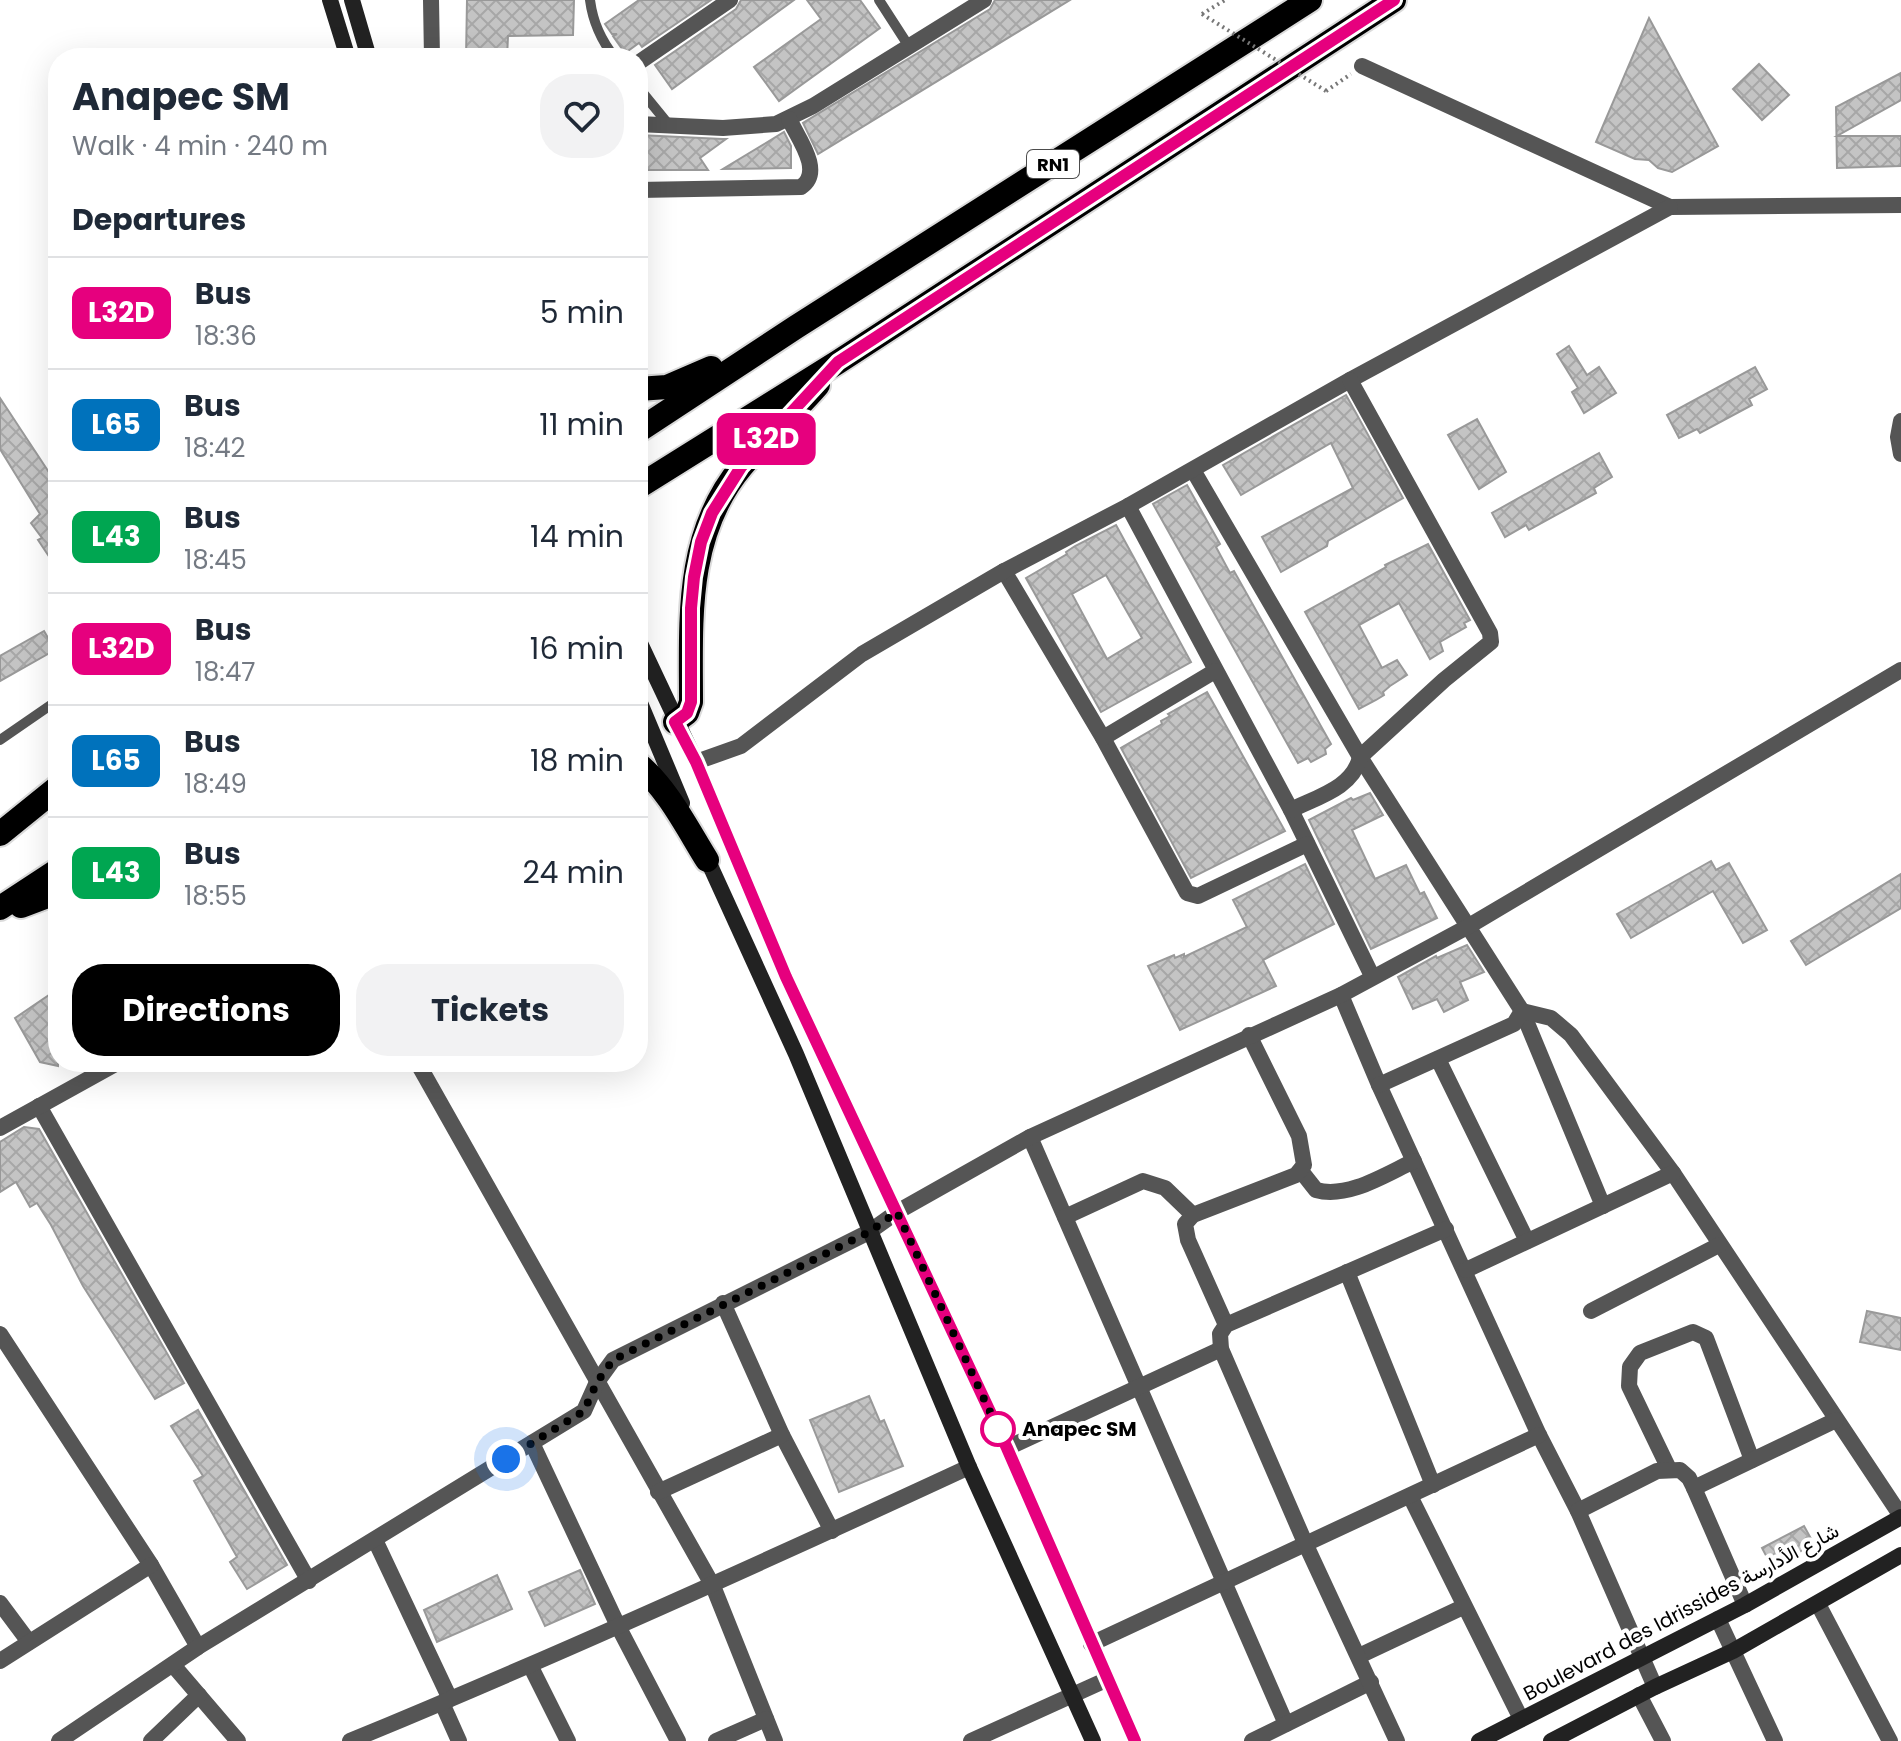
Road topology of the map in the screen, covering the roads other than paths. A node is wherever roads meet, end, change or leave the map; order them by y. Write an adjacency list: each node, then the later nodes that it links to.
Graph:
1 (330, 0): 11 (main road)
2 (352, 0): 12 (main road)
3 (431, 0): 13 (street)
4 (590, 0): 14 (lane)
5 (730, 0): 15 (street)
6 (879, 0): 10 (lane)
7 (984, 0): 10 (street)
8 (1310, 0): 24 (highway, RN1)
9 (1394, 0): 25 (highway, RN1)
10 (908, 45): 18 (street)
11 (345, 48)
12 (366, 48)
13 (432, 48)
14 (607, 48)
15 (648, 56)
16 (1362, 66): 23 (street)
17 (648, 99): 20 (lane)
18 (789, 119): 20 (street); 21 (street)
19 (648, 124): 20 (street)
20 (669, 125)
21 (648, 190)
22 (1901, 205): 23 (street)
23 (1670, 207): 26 (street)
24 (796, 327): 27 (highway); 29 (highway, RN1)
25 (838, 362): 32 (highway, RN1); 39 (highway)
26 (1350, 380): 31 (street); 44 (street)
27 (648, 388)
28 (1901, 421): 30 (street)
29 (648, 424)
30 (1901, 454)
31 (1193, 470): 33 (street); 44 (street)
32 (648, 481)
33 (1128, 506): 34 (street); 37 (street)
34 (1004, 571): 42 (street); 45 (street)
35 (648, 661): 39 (main road)
36 (1901, 670): 56 (street)
37 (1215, 671): 42 (street); 49 (street)
38 (48, 707): 43 (lane)
39 (675, 722): 41 (main road); 45 (main road)
40 (648, 724): 41 (main road)
41 (652, 735): 52 (main road)
42 (1103, 738): 51 (street)
43 (0, 740)
44 (1360, 757): 49 (street); 56 (street)
45 (696, 762): 72 (main road)
46 (648, 772): 52 (highway)
47 (48, 795): 50 (highway)
48 (48, 807): 50 (highway)
49 (1291, 810): 51 (street)
50 (0, 836)
51 (1307, 844): 57 (street)
52 (707, 860): 76 (main road)
53 (48, 877): 55 (highway)
54 (48, 895): 55 (highway)
55 (0, 911)
56 (1469, 926): 57 (street); 59 (street)
57 (1372, 976): 58 (street)
58 (1341, 995): 60 (street); 64 (street)
59 (1522, 1011): 61 (street); 70 (street); 71 (street)
60 (1249, 1035): 67 (street); 69 (street)
61 (1438, 1059): 64 (street); 77 (street)
62 (101, 1072): 65 (street)
63 (423, 1072): 86 (street)
64 (1379, 1085): 68 (street)
65 (39, 1106): 66 (street); 107 (street)
66 (0, 1128)
67 (1030, 1137): 72 (street); 74 (street)
68 (1414, 1161): 69 (street); 75 (street)
69 (1301, 1171): 73 (street)
70 (1673, 1173): 71 (street); 78 (street)
71 (1603, 1206): 77 (street)
72 (897, 1212): 76 (street); 92 (main road)
73 (1193, 1215): 74 (street); 83 (street)
74 (1065, 1217): 87 (street)
75 (1446, 1229): 79 (street); 80 (street)
76 (869, 1232): 81 (street); 94 (main road)
77 (1527, 1241): 79 (street)
78 (1719, 1245): 82 (street); 88 (street)
79 (1466, 1270): 90 (street)
80 (1347, 1272): 83 (street); 96 (street)
81 (723, 1303): 86 (street); 89 (street)
82 (1591, 1311)
83 (1226, 1325): 85 (street)
84 (0, 1334): 106 (street)
85 (1221, 1349): 87 (street); 104 (street)
86 (597, 1382): 91 (street); 98 (street)
87 (1139, 1387): 92 (street); 108 (street)
88 (1836, 1420): 93 (street); 101 (street)
89 (782, 1435): 98 (street); 102 (street)
90 (1539, 1435): 96 (street); 100 (street)
91 (532, 1443): 103 (street); 115 (street)
92 (1007, 1448): 117 (main road)
93 (1752, 1460): 95 (street); 97 (street)
94 (969, 1467): 102 (street); 128 (main road)
95 (1669, 1469): 97 (street); 100 (street)
96 (1433, 1485): 99 (street)
97 (1694, 1488): 112 (street)
98 (658, 1492): 109 (street)
99 (1410, 1496): 104 (street); 113 (street)
100 (1578, 1511): 121 (street)
101 (1901, 1516): 112 (main road, Boulevard des Idrissides شارع الأدارسة)
102 (832, 1531): 109 (street)
103 (375, 1540): 107 (street); 131 (street)
104 (1306, 1545): 108 (street); 120 (street)
105 (1900, 1557): 111 (main road)
106 (151, 1565): 116 (street); 118 (street)
107 (309, 1581): 118 (street)
108 (1225, 1583): 117 (street); 134 (street)
109 (713, 1586): 115 (street); 132 (street)
110 (0, 1603): 116 (street)
111 (1818, 1604): 119 (main road); 153 (street)
112 (1745, 1605): 114 (main road, Boulevard des Idrissides شارع الأدارسة)
113 (1463, 1607): 120 (street); 133 (street)
114 (1718, 1619): 119 (street); 121 (main road, Boulevard des Idrissides شارع الأدارسة)
115 (619, 1628): 124 (street); 141 (street)
116 (29, 1642): 122 (street)
117 (1091, 1644): 125 (main road)
118 (198, 1647): 123 (street)
119 (1733, 1651): 127 (main road); 152 (street)
120 (1359, 1656): 126 (street)
121 (1642, 1657): 127 (street); 133 (main road, Boulevard des Idrissides شارع الأدارسة)
122 (0, 1661)
123 (173, 1665): 129 (street); 135 (street)
124 (531, 1667): 131 (street); 140 (street)
125 (1108, 1679): 128 (street); 146 (main road)
126 (1371, 1682): 134 (street); 148 (street)
127 (1655, 1687): 130 (main road)
128 (1071, 1694): 144 (street); 145 (main road)
129 (199, 1695): 136 (street); 137 (street)
130 (1639, 1695): 150 (main road); 151 (street)
131 (446, 1701): 138 (street); 139 (street)
132 (766, 1719): 142 (street); 143 (street)
133 (1521, 1719): 149 (main road, Boulevard des Idrissides شارع الأدارسة)
134 (1286, 1724): 147 (street)
135 (59, 1741)
136 (151, 1741)
137 (238, 1741)
138 (350, 1741)
139 (459, 1741)
140 (568, 1741)
141 (678, 1741)
142 (716, 1741)
143 (775, 1741)
144 (971, 1741)
145 (1093, 1741)
146 (1135, 1741)
147 (1252, 1741)
148 (1397, 1741)
149 (1479, 1741)
150 (1551, 1741)
151 (1663, 1741)
152 (1775, 1741)
153 (1890, 1741)

